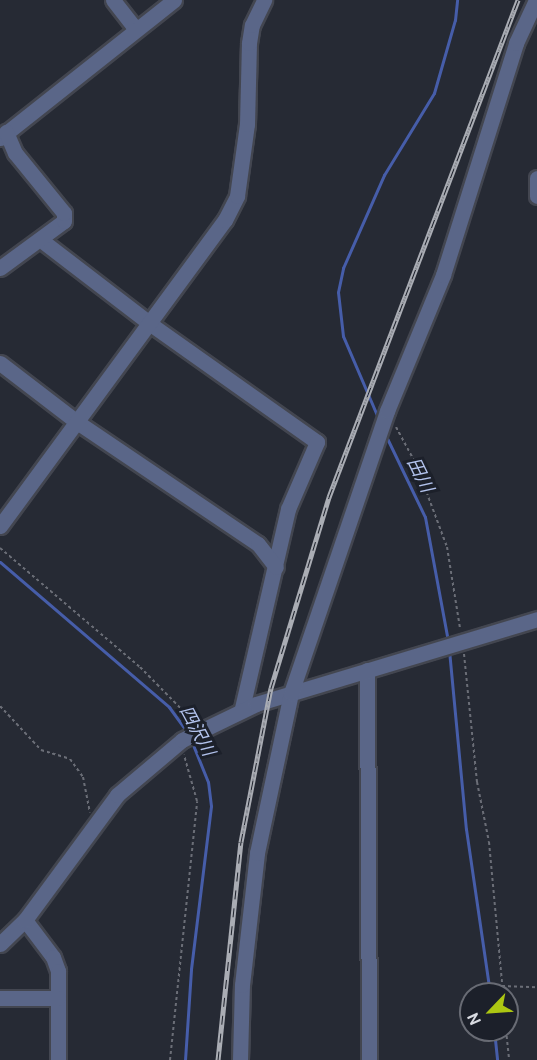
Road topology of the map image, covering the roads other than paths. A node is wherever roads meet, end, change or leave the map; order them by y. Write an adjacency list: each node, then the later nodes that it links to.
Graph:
1 (113, 0): 5 (street)
2 (174, 0): 5 (street)
3 (264, 0): 11 (street)
4 (536, 0): 18 (street)
5 (135, 28): 6 (street)
6 (3, 135): 9 (street)
7 (537, 178): 8 (street)
8 (537, 196)
9 (41, 240): 10 (street); 11 (street)
10 (0, 268)
11 (150, 323): 13 (street); 15 (street)
12 (0, 363): 13 (street)
13 (77, 422): 14 (street); 15 (street)
14 (0, 526)
15 (276, 567): 19 (street)
16 (537, 619): 17 (street)
17 (367, 670): 18 (street); 26 (street)
18 (291, 693): 19 (street); 25 (street)
19 (242, 709): 20 (street)
20 (25, 920): 21 (street); 23 (street)
21 (0, 944)
22 (0, 998): 23 (street)
23 (58, 998): 24 (street)
24 (58, 1060)
25 (240, 1060)
26 (369, 1060)

